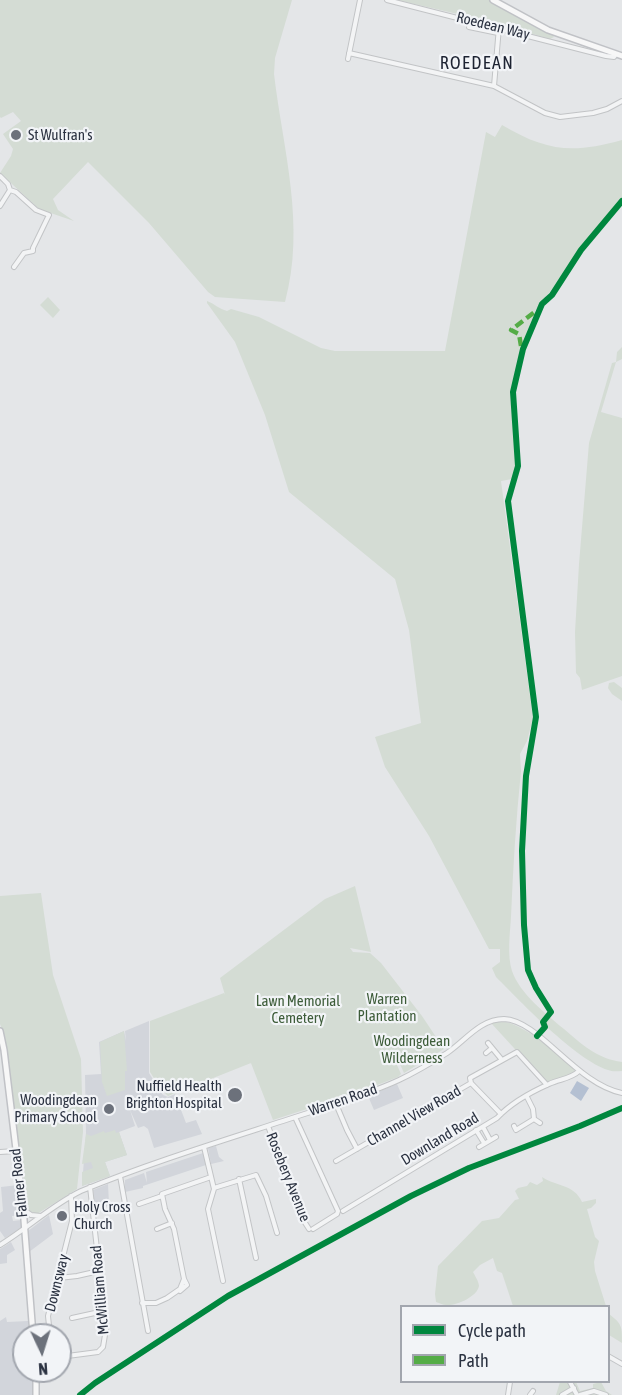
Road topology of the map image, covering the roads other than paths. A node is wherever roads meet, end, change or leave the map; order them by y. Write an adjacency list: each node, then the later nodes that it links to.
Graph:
1 (360, 0): 7 (street)
2 (387, 0): 5 (street, Roedean Way)
3 (494, 0): 6 (main road)
4 (469, 27): 5 (street)
5 (499, 30): 6 (street, Roedean Way); 10 (street)
6 (600, 51): 8 (main road)
7 (349, 53): 9 (street); 10 (street)
8 (619, 55)
9 (348, 59)
10 (494, 86): 11 (street)
11 (622, 101)
12 (0, 176): 13 (street)
13 (10, 190): 14 (street); 15 (street)
14 (0, 206)
15 (14, 267)
16 (0, 1031): 41 (main road, Falmer Road)
17 (488, 1043): 18 (street)
18 (492, 1048): 19 (street); 20 (street)
19 (487, 1051)
20 (502, 1060): 22 (street, Channel View Road); 23 (street)
21 (579, 1071): 23 (street, Downland Road); 24 (street, Warren Road); 26 (street, Warren Road)
22 (471, 1083): 27 (street); 40 (street, Channel View Road)
23 (547, 1085): 25 (street, Downland Road)
24 (622, 1092)
25 (527, 1097): 27 (street, Downland Road); 29 (street)
26 (336, 1103): 28 (street, Warren Road); 40 (street, Channel View Road)
27 (501, 1114): 32 (street, Downland Road)
28 (295, 1117): 31 (street, Warren Road); 53 (street)
29 (534, 1119): 30 (street); 34 (street)
30 (540, 1123)
31 (268, 1126): 38 (street, Warren Road); 56 (street, Rosebery Avenue)
32 (483, 1127): 33 (street, Downland Road); 36 (street)
33 (476, 1130): 37 (street); 53 (street, Downland Road)
34 (516, 1130)
35 (496, 1137): 36 (street)
36 (490, 1140): 37 (street)
37 (484, 1143): 39 (street)
38 (204, 1147): 44 (street, Warren Road); 45 (street)
39 (479, 1147)
40 (357, 1149): 43 (street, Channel View Road)
41 (16, 1151): 42 (street); 52 (main road, Falmer Road)
42 (0, 1152)
43 (336, 1161)
44 (120, 1176): 47 (street, Warren Road); 65 (street)
45 (211, 1177): 48 (street); 50 (street)
46 (239, 1179): 48 (street); 59 (street); 61 (street)
47 (90, 1187): 49 (street, Warren Road); 62 (street, McWilliam Road)
48 (214, 1188): 64 (street)
49 (71, 1196): 54 (street, Warren Road); 63 (street, Downsway)
50 (162, 1196): 51 (street); 55 (street)
51 (139, 1204)
52 (23, 1207): 54 (street); 58 (main road, Falmer Road)
53 (340, 1212): 56 (street, Downland Road)
54 (42, 1216): 58 (street, Warren Road)
55 (172, 1222): 57 (street); 65 (street)
56 (311, 1228)
57 (157, 1229)
58 (24, 1230): 60 (street, Warren Road); 68 (main road, Falmer Road)
59 (277, 1233)
60 (0, 1245)
61 (256, 1258)
62 (99, 1271): 63 (street); 66 (street, McWilliam Road)
63 (59, 1278): 69 (street, Downsway)
64 (223, 1281)
65 (142, 1303): 70 (street)
66 (104, 1311): 67 (street); 71 (street, McWilliam Road)
67 (72, 1318)
68 (32, 1323)
69 (49, 1323)
70 (148, 1331)
71 (72, 1356)
72 (571, 1383): 73 (street)
73 (574, 1388): 74 (street); 75 (street)
74 (562, 1395)
75 (579, 1395): 76 (street)
76 (606, 1395)

